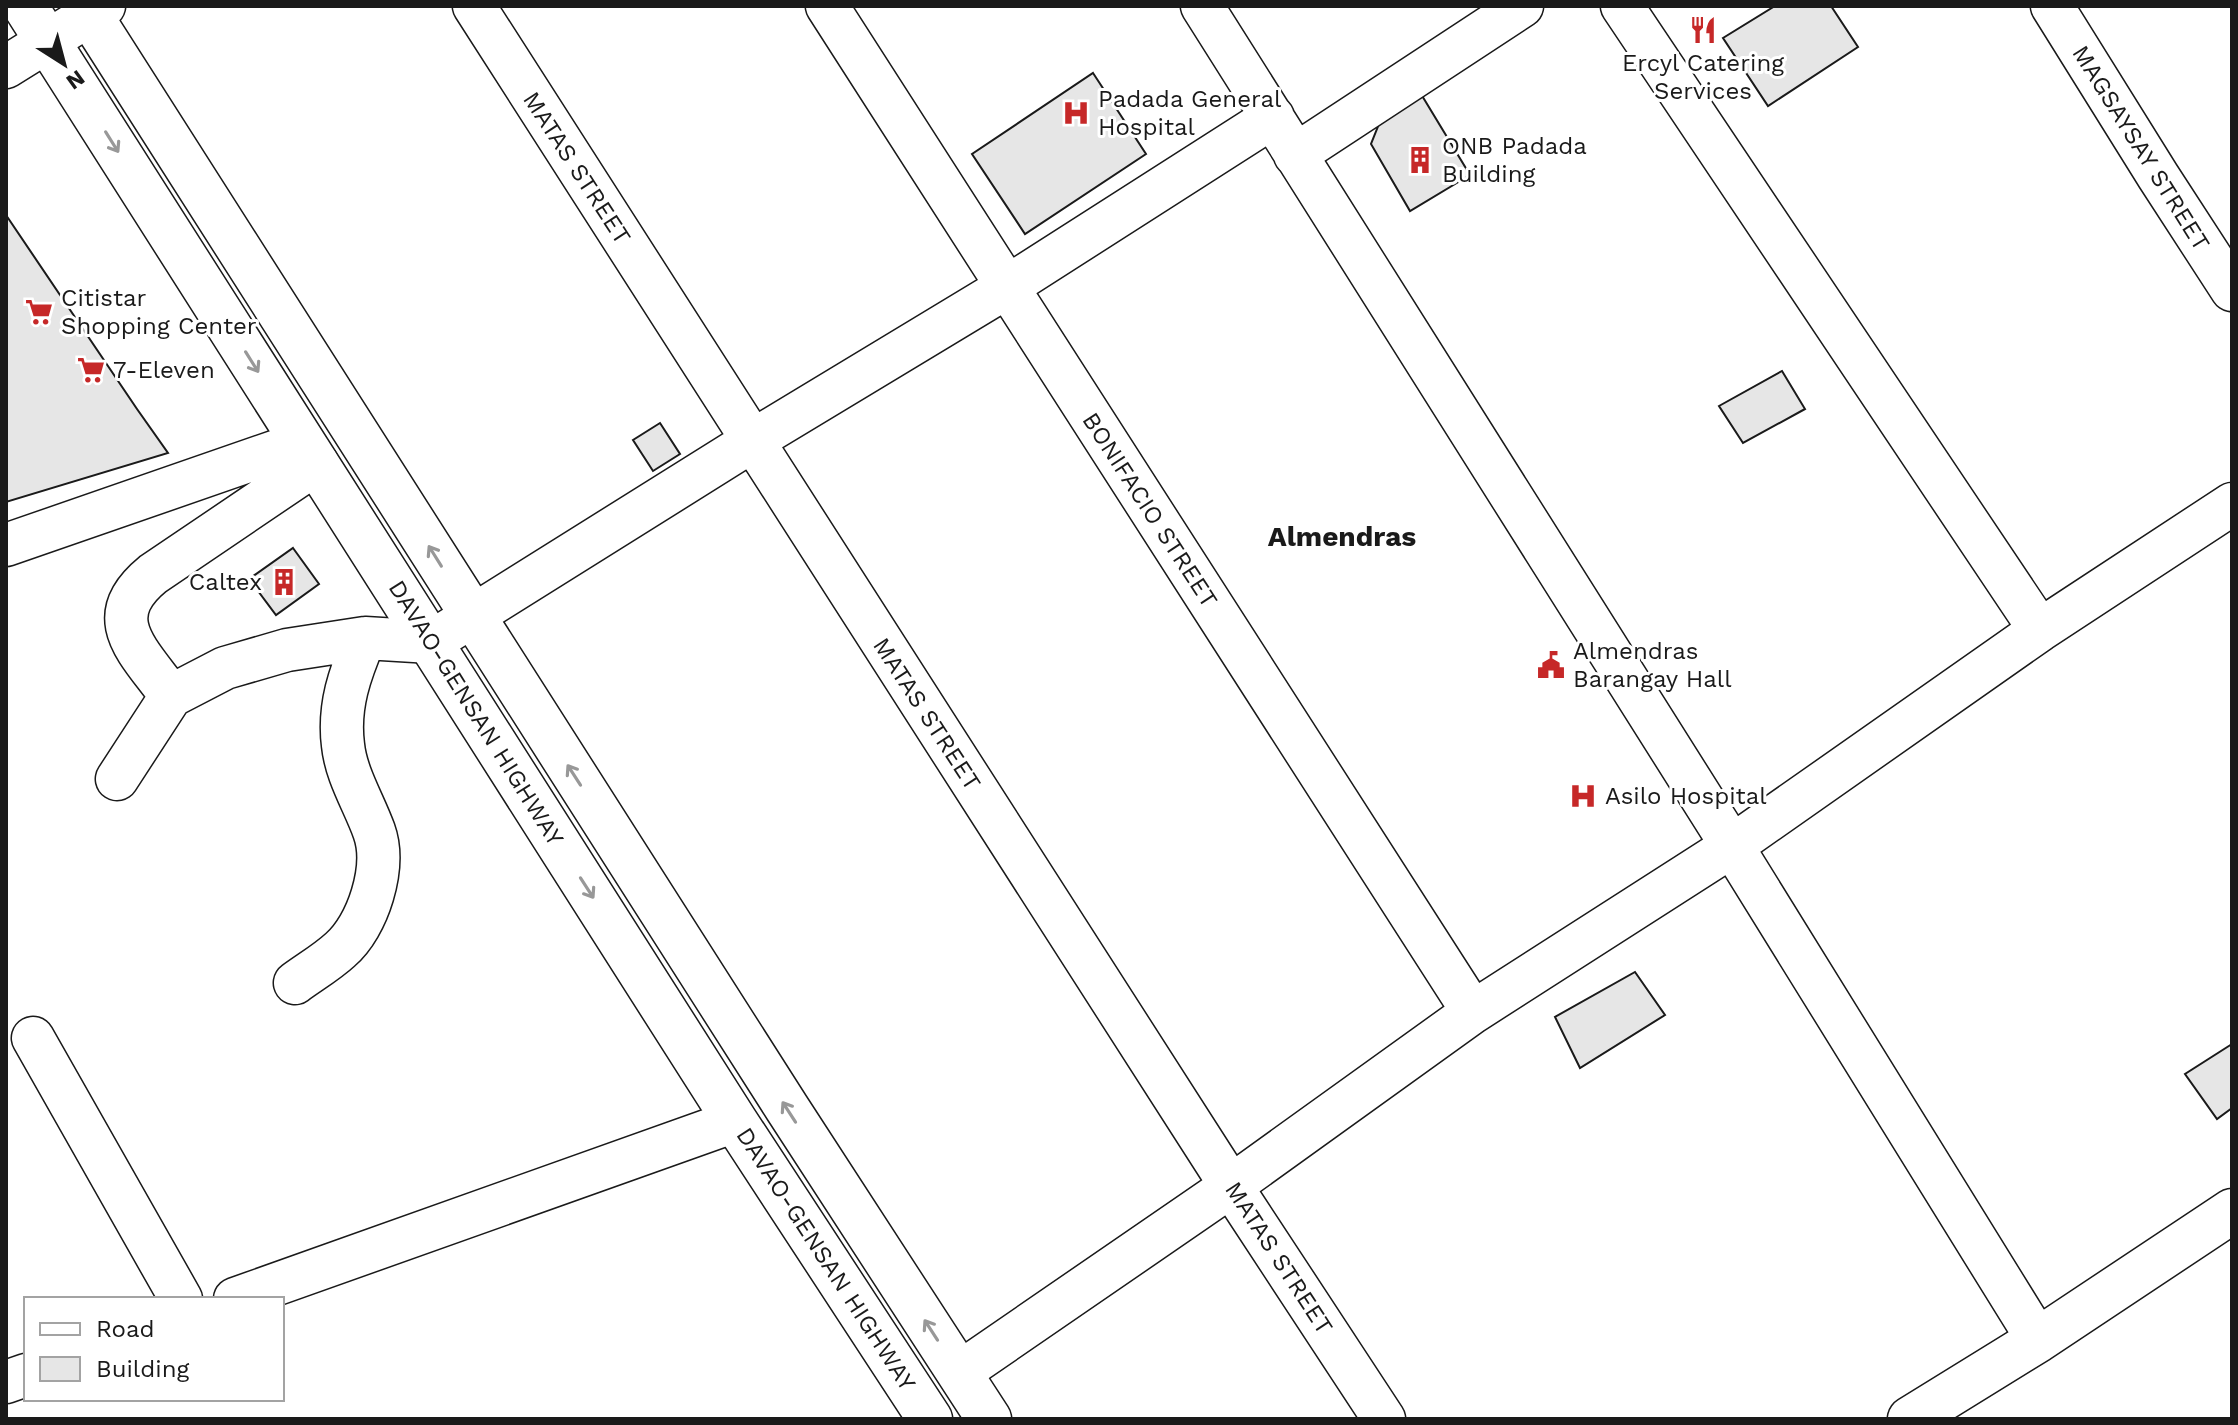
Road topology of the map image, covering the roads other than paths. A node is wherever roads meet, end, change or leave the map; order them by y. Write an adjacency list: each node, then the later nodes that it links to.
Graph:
1 (474, 6): 14 (street, MATAS STREET)
2 (827, 6): 12 (street, BONIFACIO STREET)
3 (1522, 6): 11 (street)
4 (1622, 6): 19 (street)
5 (2052, 6): 13 (street, MAGSAYSAY STREET)
6 (93, 9): 8 (street); 18 (main road, DAVAO-GENSAN HIGHWAY, one-way to 6)
7 (1221, 13): 10 (street)
8 (36, 24): 9 (street); 15 (main road, DAVAO-GENSAN HIGHWAY, one-way to 15)
9 (6, 67)
10 (1273, 117): 11 (street); 12 (street)
11 (1295, 155): 24 (street)
12 (1007, 287): 14 (street); 26 (street, BONIFACIO STREET)
13 (2232, 290)
14 (752, 441): 18 (street); 29 (street, MATAS STREET)
15 (310, 453): 17 (street); 21 (main road, DAVAO-GENSAN HIGHWAY); 22 (street)
16 (2232, 504): 19 (street)
17 (6, 545)
18 (473, 615): 21 (street); 34 (main road, DAVAO-GENSAN HIGHWAY, one-way to 18)
19 (2040, 630): 24 (street)
20 (365, 638): 21 (street); 22 (street); 25 (street)
21 (431, 642): 28 (main road, DAVAO-GENSAN HIGHWAY, one-way to 28)
22 (171, 696): 23 (street)
23 (117, 779)
24 (1732, 846): 26 (street); 33 (street)
25 (295, 983)
26 (1473, 1012): 29 (street)
27 (33, 1038): 31 (street)
28 (735, 1121): 32 (street); 35 (main road, DAVAO-GENSAN HIGHWAY)
29 (1231, 1186): 34 (street); 37 (street, MATAS STREET)
30 (2232, 1211): 33 (main road)
31 (180, 1297)
32 (241, 1297)
33 (2038, 1340): 38 (main road)
34 (959, 1373): 36 (main road, DAVAO-GENSAN HIGHWAY)
35 (930, 1419)
36 (989, 1419)
37 (1384, 1419)
38 (1910, 1419)

